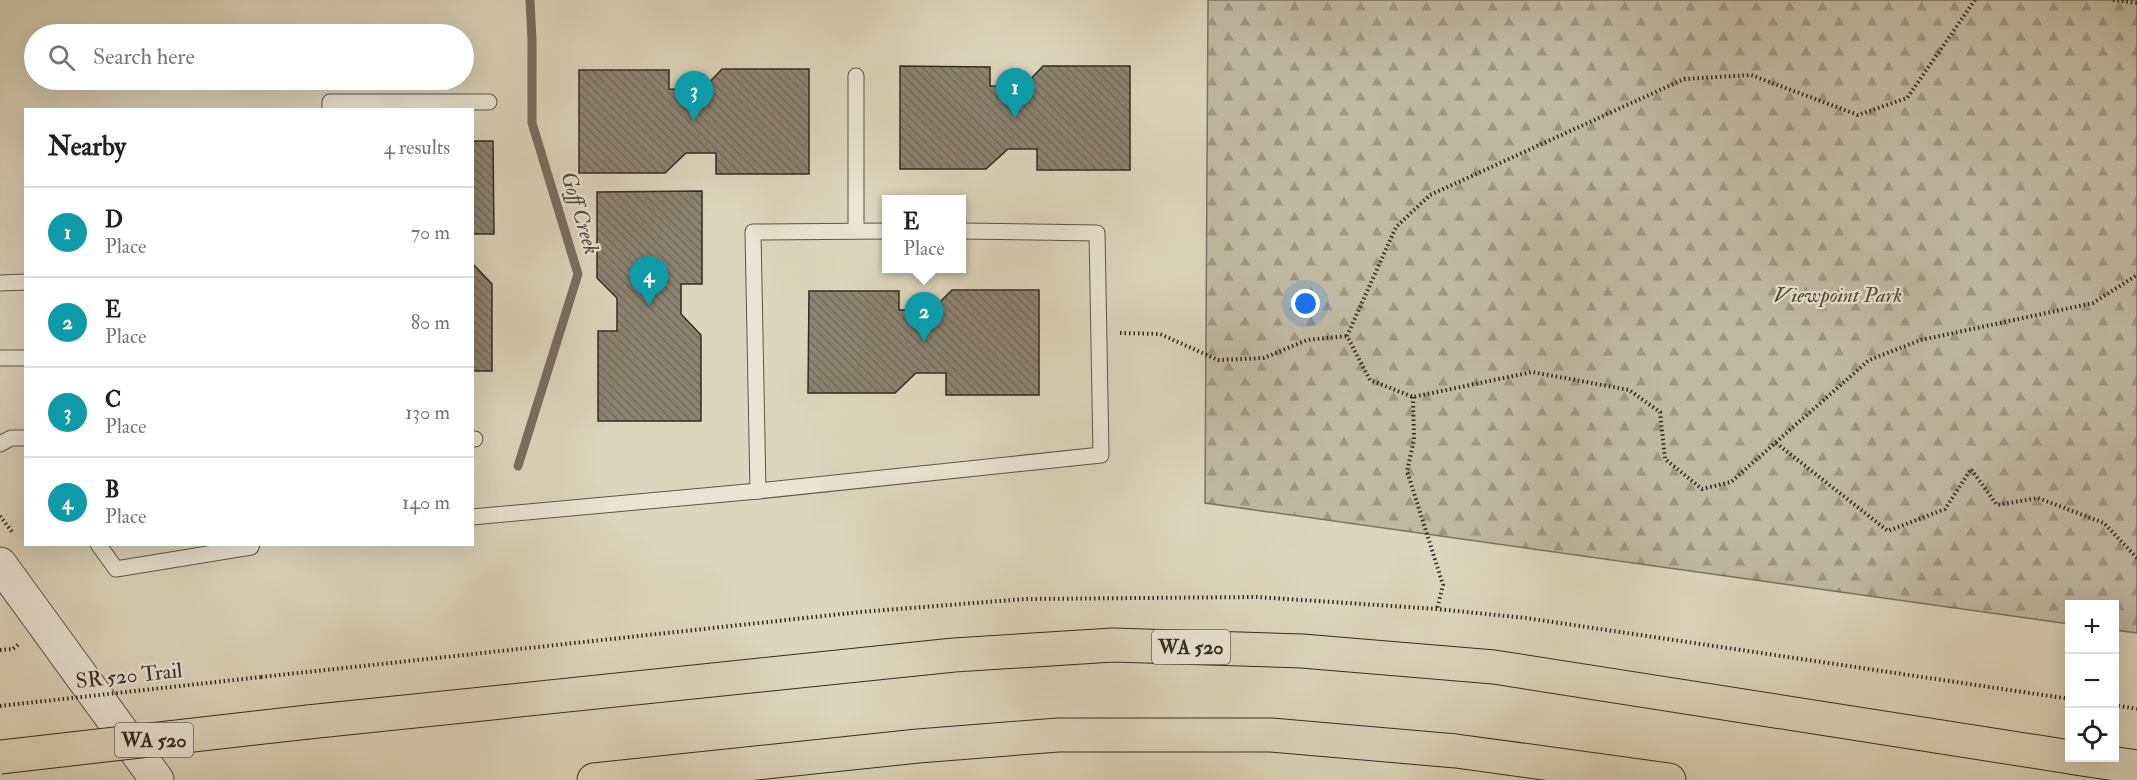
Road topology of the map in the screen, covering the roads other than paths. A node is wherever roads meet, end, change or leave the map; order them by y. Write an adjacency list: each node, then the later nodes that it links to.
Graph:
1 (856, 76): 4 (lane)
2 (489, 102): 3 (lane)
3 (330, 108)
4 (856, 231): 5 (lane); 13 (lane)
5 (882, 231)
6 (966, 231): 13 (lane)
7 (24, 282): 8 (lane)
8 (0, 284)
9 (0, 358): 10 (lane)
10 (24, 358)
11 (24, 438): 12 (lane)
12 (0, 444)
13 (758, 491): 14 (lane)
14 (474, 517)
15 (99, 546): 16 (lane)
16 (251, 546)
17 (0, 564): 22 (street)
18 (2065, 756): 19 (highway, WA 520, bridge)
19 (0, 757)
20 (2099, 762): 21 (highway)
21 (2137, 768)
22 (157, 780)
23 (594, 780): 24 (highway)
24 (1669, 780)

